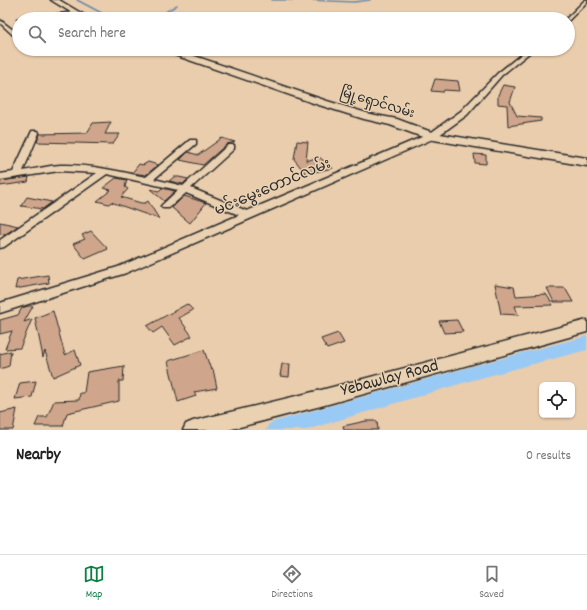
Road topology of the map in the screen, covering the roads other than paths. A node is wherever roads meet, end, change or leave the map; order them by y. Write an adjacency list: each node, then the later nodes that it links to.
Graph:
1 (54, 0): 3 (main road)
2 (587, 0): 4 (street)
3 (73, 12)
4 (575, 13)
5 (6, 20): 6 (street)
6 (0, 21): 7 (street)
7 (12, 31)
8 (187, 56): 11 (main road, မြို့ရှောင်လမ်း)
9 (522, 56): 11 (street, မင်းမွေးတောင်လမ်း)
10 (35, 133): 16 (street)
11 (432, 136): 14 (main road, မြို့ရှောင်လမ်း); 21 (street, မင်းမွေးတောင်လမ်း)
12 (193, 142): 18 (street)
13 (231, 147): 19 (street)
14 (587, 162)
15 (105, 171): 16 (street); 18 (street); 22 (street)
16 (17, 174): 17 (street)
17 (0, 177)
18 (148, 180): 19 (street)
19 (185, 189): 20 (street); 21 (street)
20 (166, 206)
21 (247, 215): 23 (street, မင်းမွေးတောင်လမ်း)
22 (0, 245)
23 (0, 308)
24 (587, 326): 25 (street, Yebawlay Road)
25 (193, 430)

